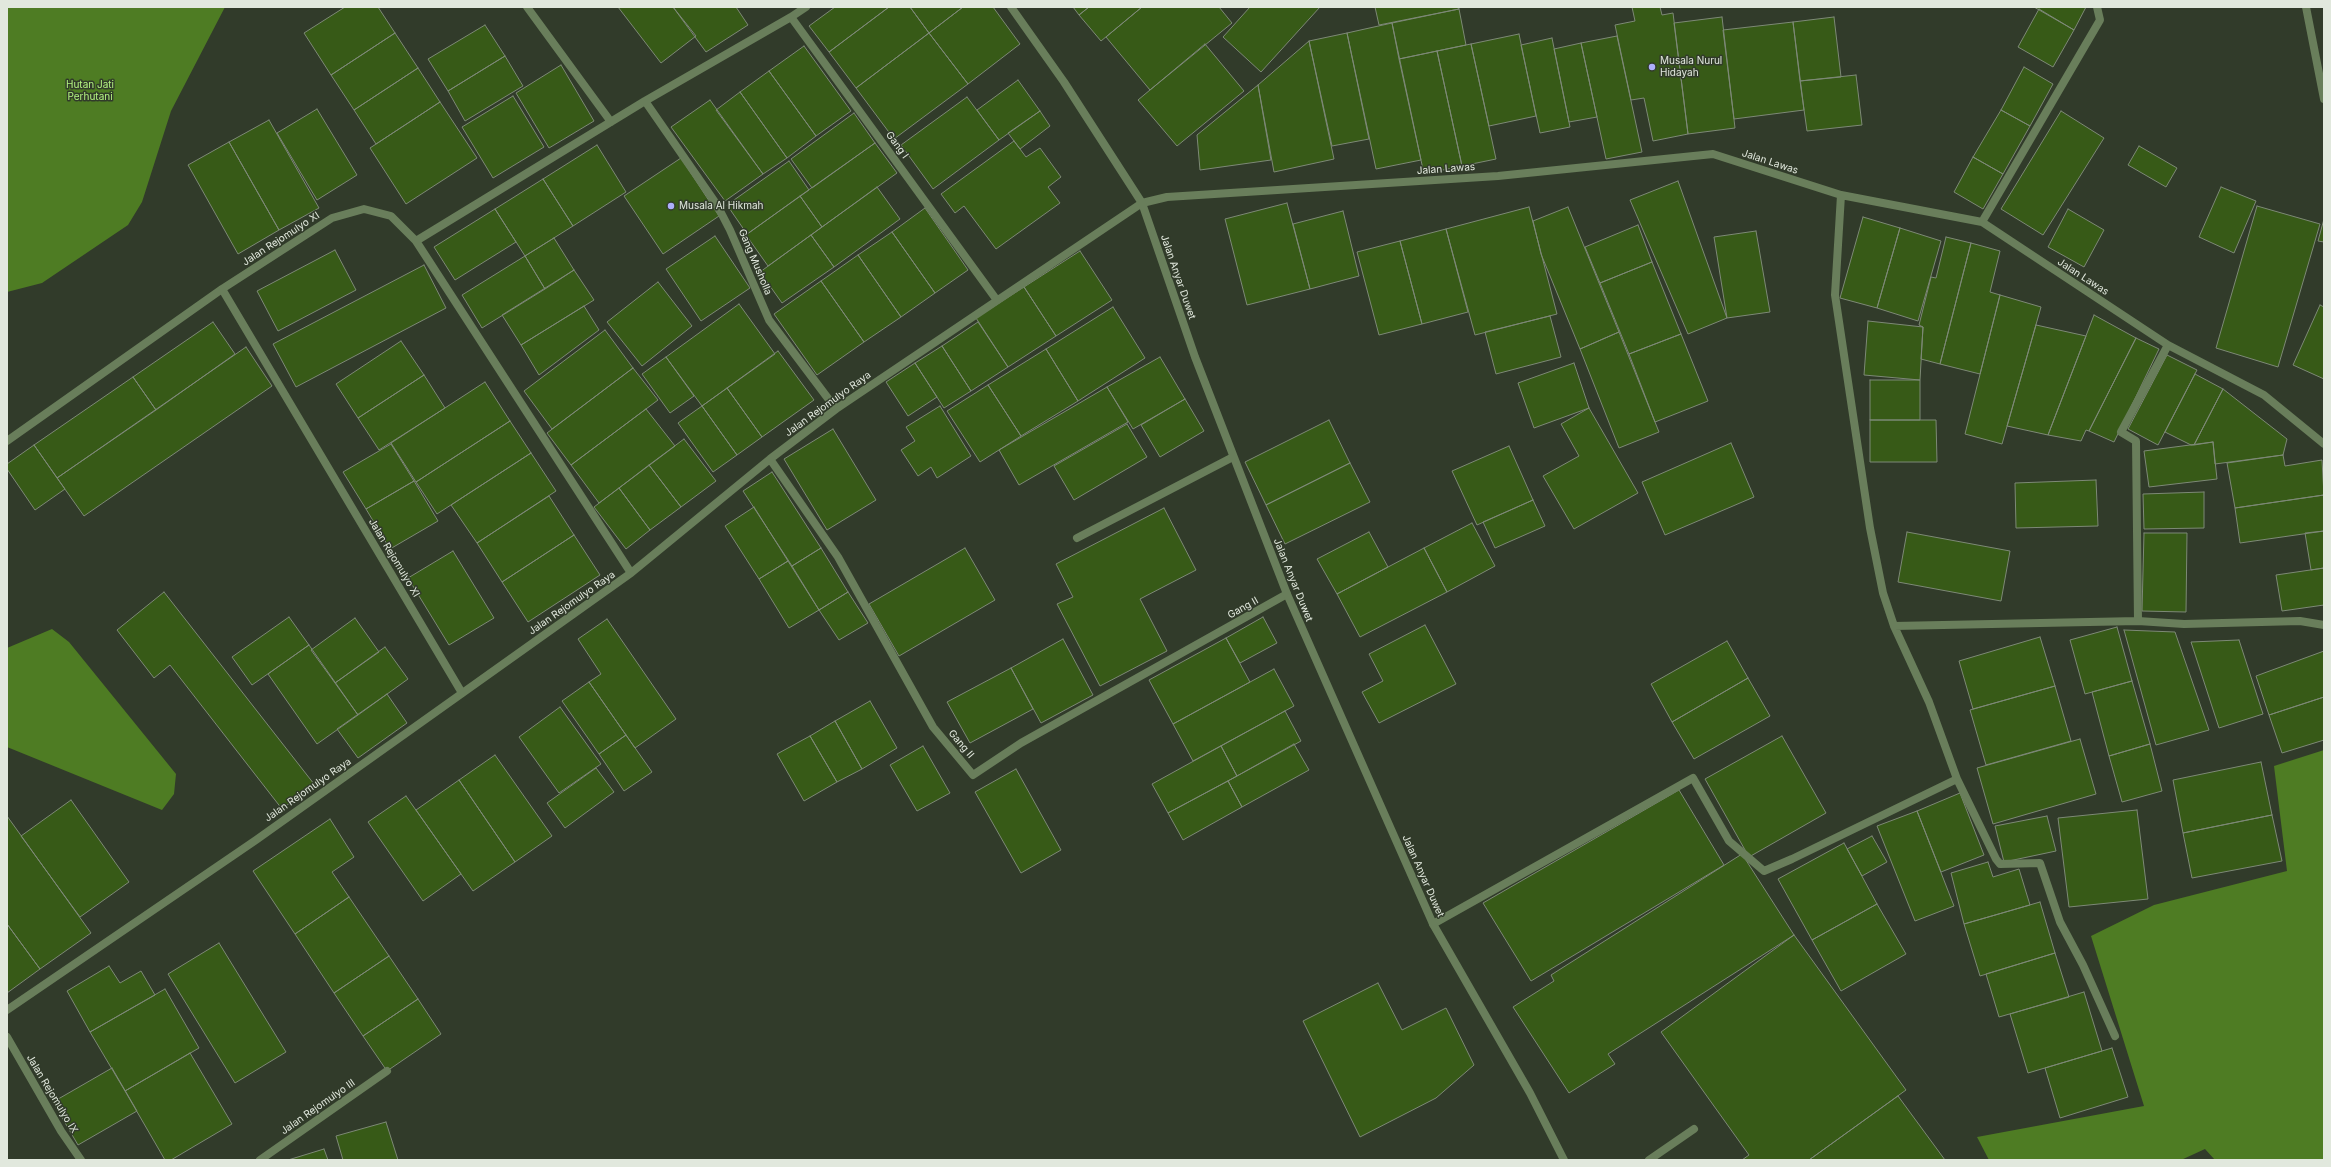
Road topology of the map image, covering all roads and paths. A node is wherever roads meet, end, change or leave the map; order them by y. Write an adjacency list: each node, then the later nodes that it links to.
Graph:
1 (527, 7): 9 (street)
2 (806, 7): 6 (street)
3 (1011, 7): 11 (street, Jalan Anyar Duwet)
4 (2097, 7): 12 (street)
5 (2306, 7): 7 (street)
6 (791, 17): 8 (street); 15 (street, Gang I)
7 (2324, 99)
8 (645, 101): 9 (street); 17 (street, Gang Musholla)
9 (610, 122): 13 (street)
10 (1841, 195): 11 (street, Jalan Lawas); 12 (street, Jalan Lawas); 27 (street)
11 (1142, 203): 15 (street, Jalan Rejomulyo Raya); 20 (street, Jalan Anyar Duwet)
12 (1982, 222): 16 (street, Jalan Lawas)
13 (416, 241): 14 (street, Jalan Rejomulyo XI); 23 (street, Jalan Rejomulyo XI)
14 (222, 289): 18 (street); 28 (street, Jalan Rejomulyo XI)
15 (996, 299): 17 (street, Jalan Rejomulyo Raya)
16 (2168, 345): 19 (street, Jalan Lawas); 25 (street)
17 (836, 409): 21 (street, Jalan Rejomulyo Raya)
18 (7, 440)
19 (2324, 444)
20 (1233, 458): 22 (street); 24 (street, Jalan Anyar Duwet)
21 (770, 459): 23 (street, Jalan Rejomulyo Raya); 24 (street, Gang II)
22 (1077, 538)
23 (631, 573): 28 (street, Jalan Rejomulyo Raya)
24 (1287, 594): 30 (street, Jalan Anyar Duwet)
25 (2138, 621): 26 (street); 27 (street)
26 (2324, 625)
27 (1894, 626): 29 (street)
28 (462, 693): 31 (street, Jalan Rejomulyo Raya)
29 (1957, 779): 30 (street); 32 (street)
30 (1433, 924): 38 (street, Jalan Anyar Duwet)
31 (7, 1010)
32 (2115, 1036)
33 (7, 1037): 36 (street, Jalan Rejomulyo IX)
34 (387, 1071): 37 (street, Jalan Rejomulyo III)
35 (1694, 1129): 39 (street)
36 (81, 1160)
37 (260, 1160)
38 (1564, 1160)
39 (1649, 1160)

